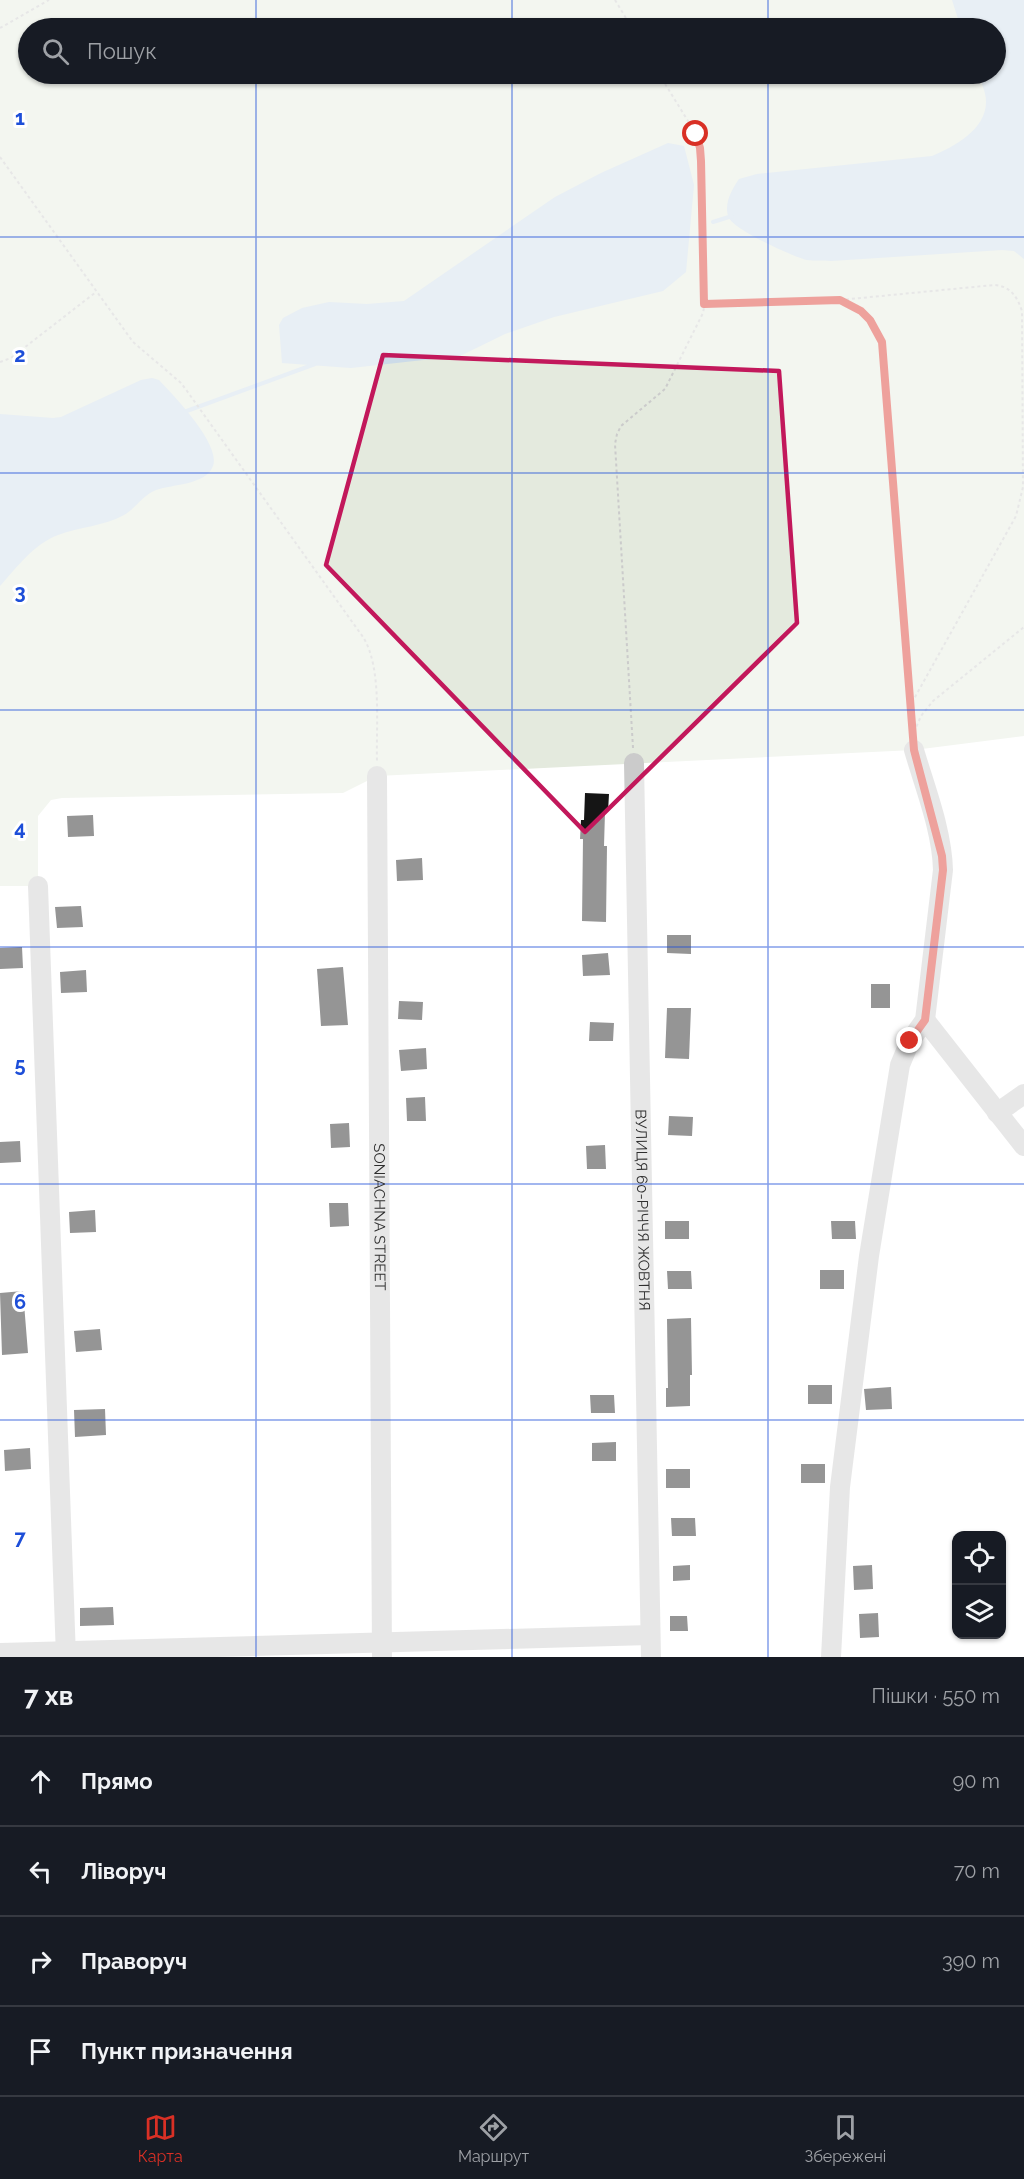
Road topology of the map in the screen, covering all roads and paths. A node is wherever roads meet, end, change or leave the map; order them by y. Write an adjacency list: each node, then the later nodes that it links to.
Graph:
1 (49, 0): 4 (path)
2 (615, 0): 3 (path)
3 (626, 18)
4 (0, 28)
5 (665, 84): 9 (path)
6 (0, 157): 7 (path)
7 (96, 292): 10 (path); 15 (path)
8 (840, 300): 9 (path); 12 (path); 12 (path)
9 (704, 304): 14 (path)
10 (0, 362)
11 (1024, 627): 13 (path)
12 (910, 706): 13 (path)
13 (913, 742): 17 (street)
14 (634, 763): 21 (street, ВУЛИЦЯ 60-РІЧЧЯ ЖОВТНЯ)
15 (377, 776): 22 (street, SONIACHNA STREET)
16 (38, 886): 24 (street)
17 (925, 1020): 19 (street); 26 (street)
18 (1024, 1094): 19 (street)
19 (998, 1113): 20 (street)
20 (1024, 1146)
21 (650, 1635): 22 (street); 25 (street, ВУЛИЦЯ 60-РІЧЧЯ ЖОВТНЯ)
22 (382, 1650): 24 (street)
23 (0, 1653): 24 (street)
24 (66, 1654)
25 (651, 1657)
26 (831, 1657)

